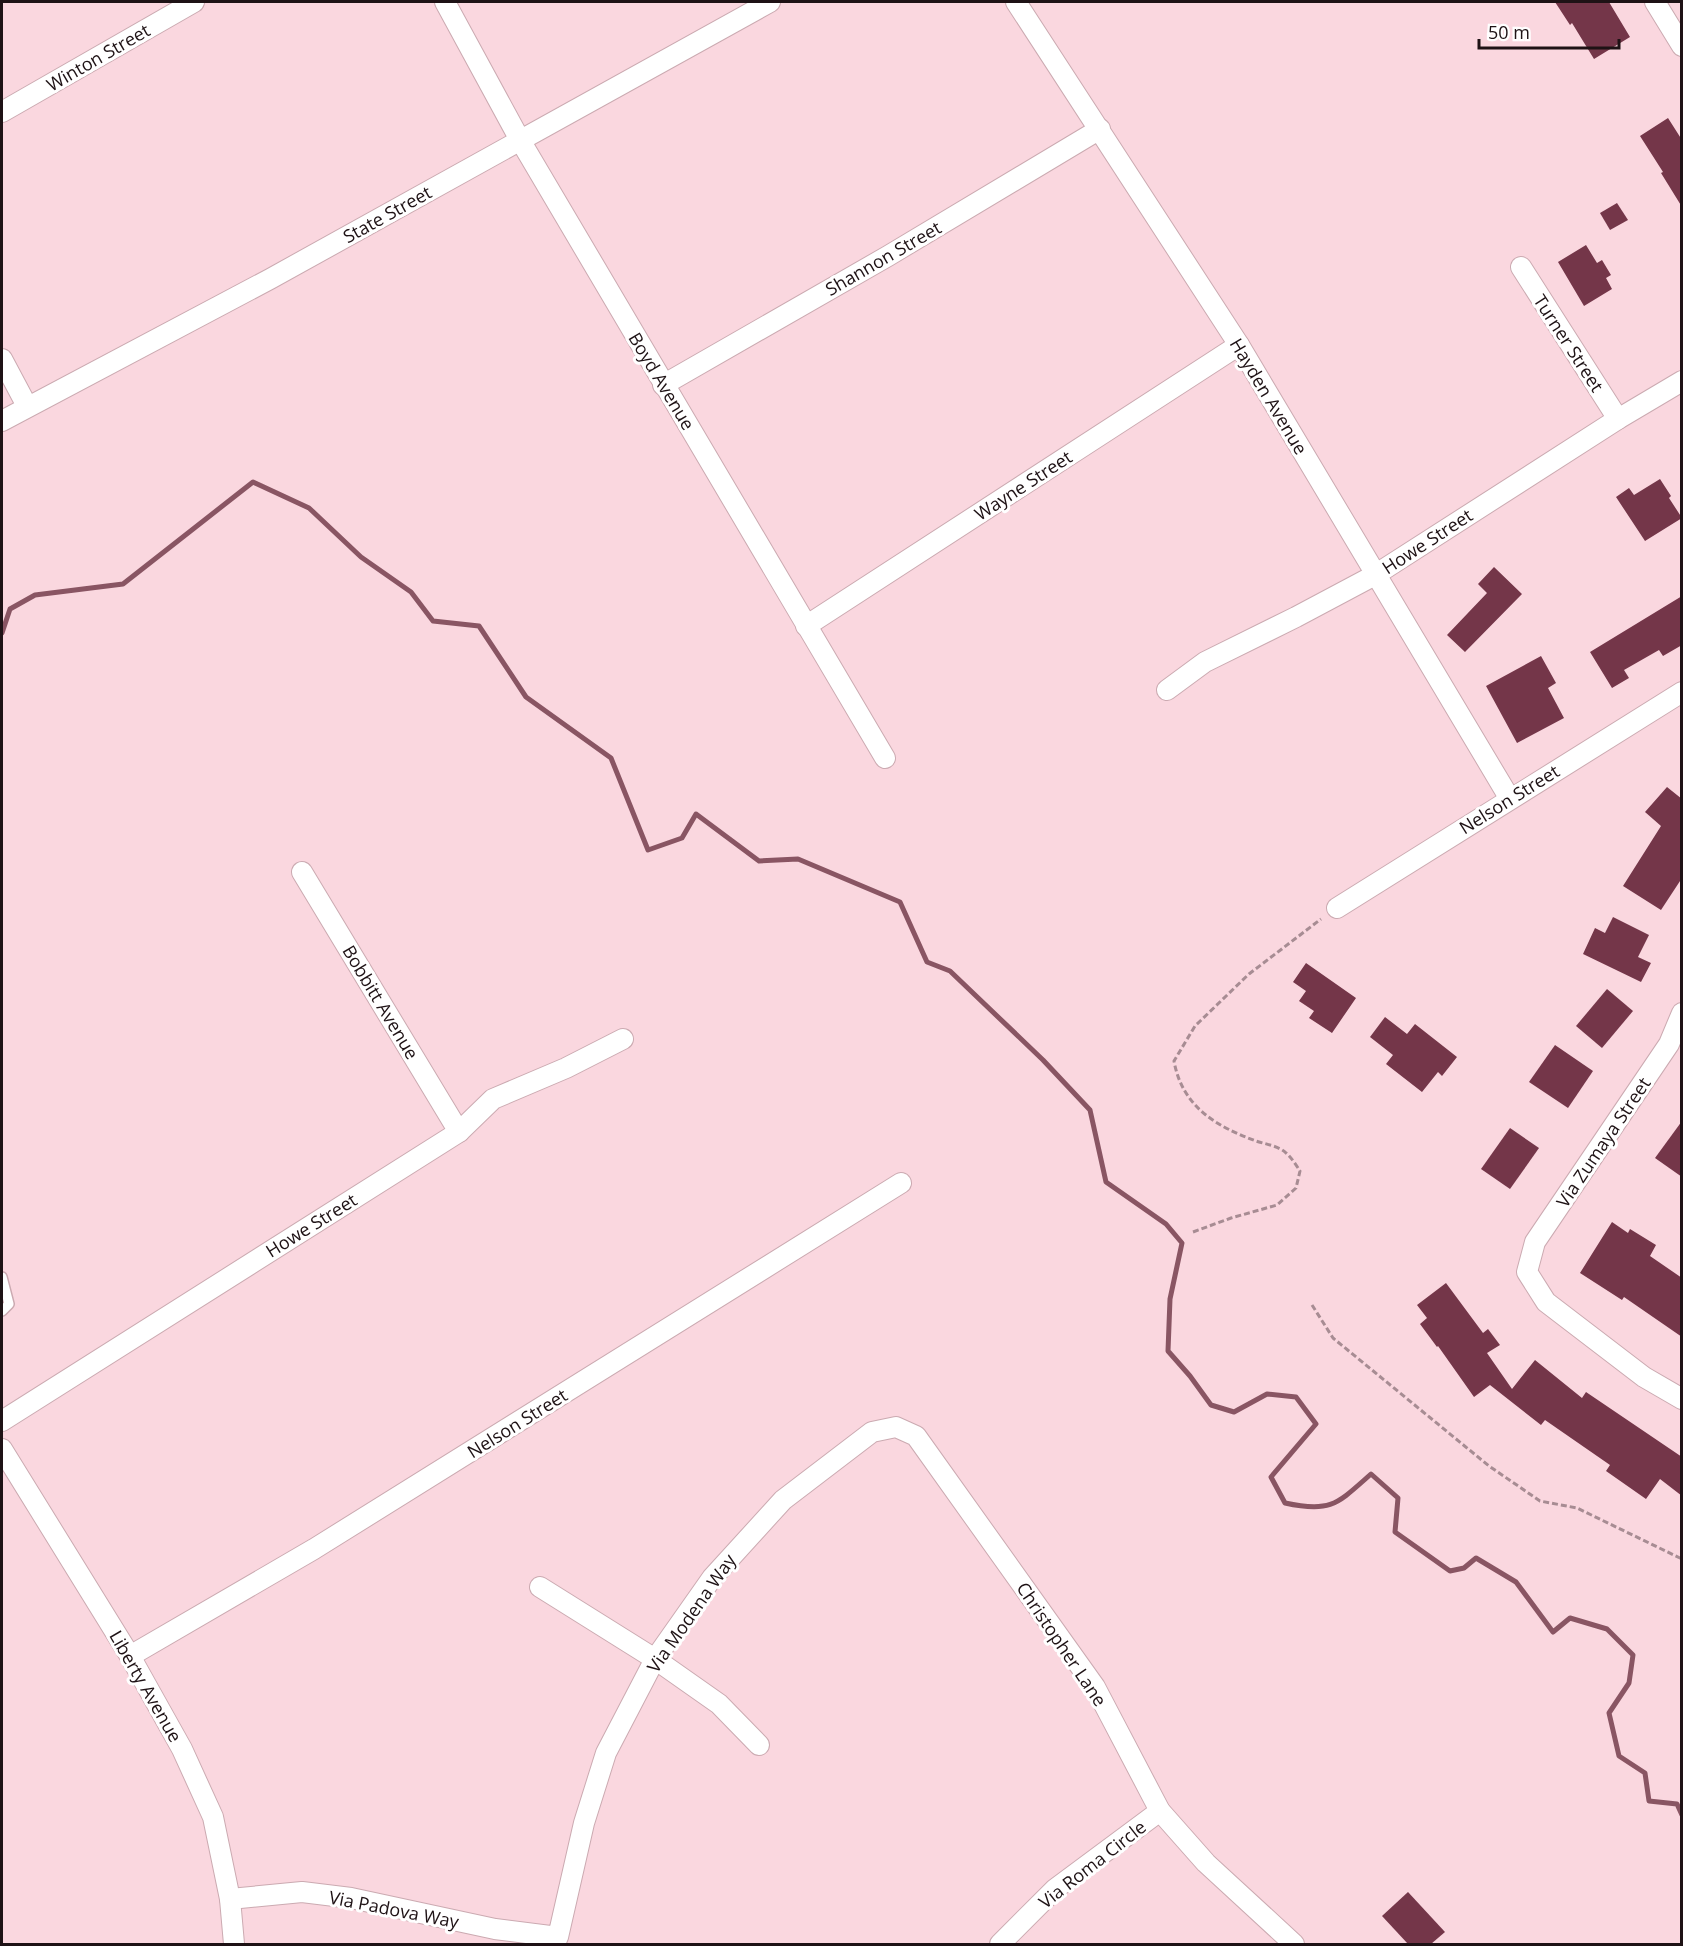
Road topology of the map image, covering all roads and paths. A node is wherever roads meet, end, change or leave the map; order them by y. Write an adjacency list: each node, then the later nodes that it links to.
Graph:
1 (194, 2): 7 (street, Winton Street)
2 (445, 2): 9 (street, Boyd Avenue)
3 (770, 2): 9 (street, State Street)
4 (1016, 2): 8 (street, Hayden Avenue)
5 (1655, 2): 6 (street)
6 (1682, 46)
7 (2, 112)
8 (1100, 129): 11 (street, Hayden Avenue); 14 (street, Shannon Street)
9 (520, 141): 14 (street, Boyd Avenue); 15 (street, State Street)
10 (1521, 267): 16 (street, Turner Street)
11 (1239, 345): 18 (street, Hayden Avenue); 19 (street, Wayne Street)
12 (2, 359): 15 (street)
13 (1682, 381): 16 (street, Howe Street)
14 (663, 385): 19 (street, Boyd Avenue)
15 (27, 406): 17 (street, State Street)
16 (1618, 419): 18 (street, Howe Street)
17 (2, 421)
18 (1375, 575): 20 (street, Howe Street); 23 (street, Hayden Avenue)
19 (806, 626): 22 (street, Boyd Avenue)
20 (1167, 690)
21 (1682, 692): 23 (street, Nelson Street)
22 (885, 758)
23 (1510, 799): 25 (street, Nelson Street)
24 (302, 872): 29 (street, Bobbitt Avenue)
25 (1337, 908): 31 (path)
26 (1682, 1013): 28 (street, Via Zumaya Street)
27 (623, 1039): 29 (street, Howe Street)
28 (1675, 1048): 35 (street, Via Zumaya Street)
29 (459, 1132): 36 (street, Howe Street)
30 (901, 1183): 41 (street, Nelson Street)
31 (1193, 1232)
32 (2, 1277): 34 (lane)
33 (1312, 1305): 39 (path)
34 (2, 1311)
35 (1682, 1399)
36 (2, 1421)
37 (896, 1427): 42 (street, Via Modena Way); 44 (street, Christopher Lane)
38 (2, 1449): 41 (street, Liberty Avenue)
39 (1682, 1559)
40 (540, 1587): 42 (street)
41 (130, 1656): 45 (street, Liberty Avenue)
42 (655, 1659): 43 (street); 46 (street, Via Modena Way)
43 (759, 1745)
44 (1160, 1811): 48 (street, Via Roma Circle); 49 (street, Christopher Lane)
45 (230, 1899): 46 (street, Via Padova Way); 47 (street, Liberty Avenue)
46 (558, 1937)
47 (234, 1944)
48 (1000, 1944)
49 (1294, 1944)

